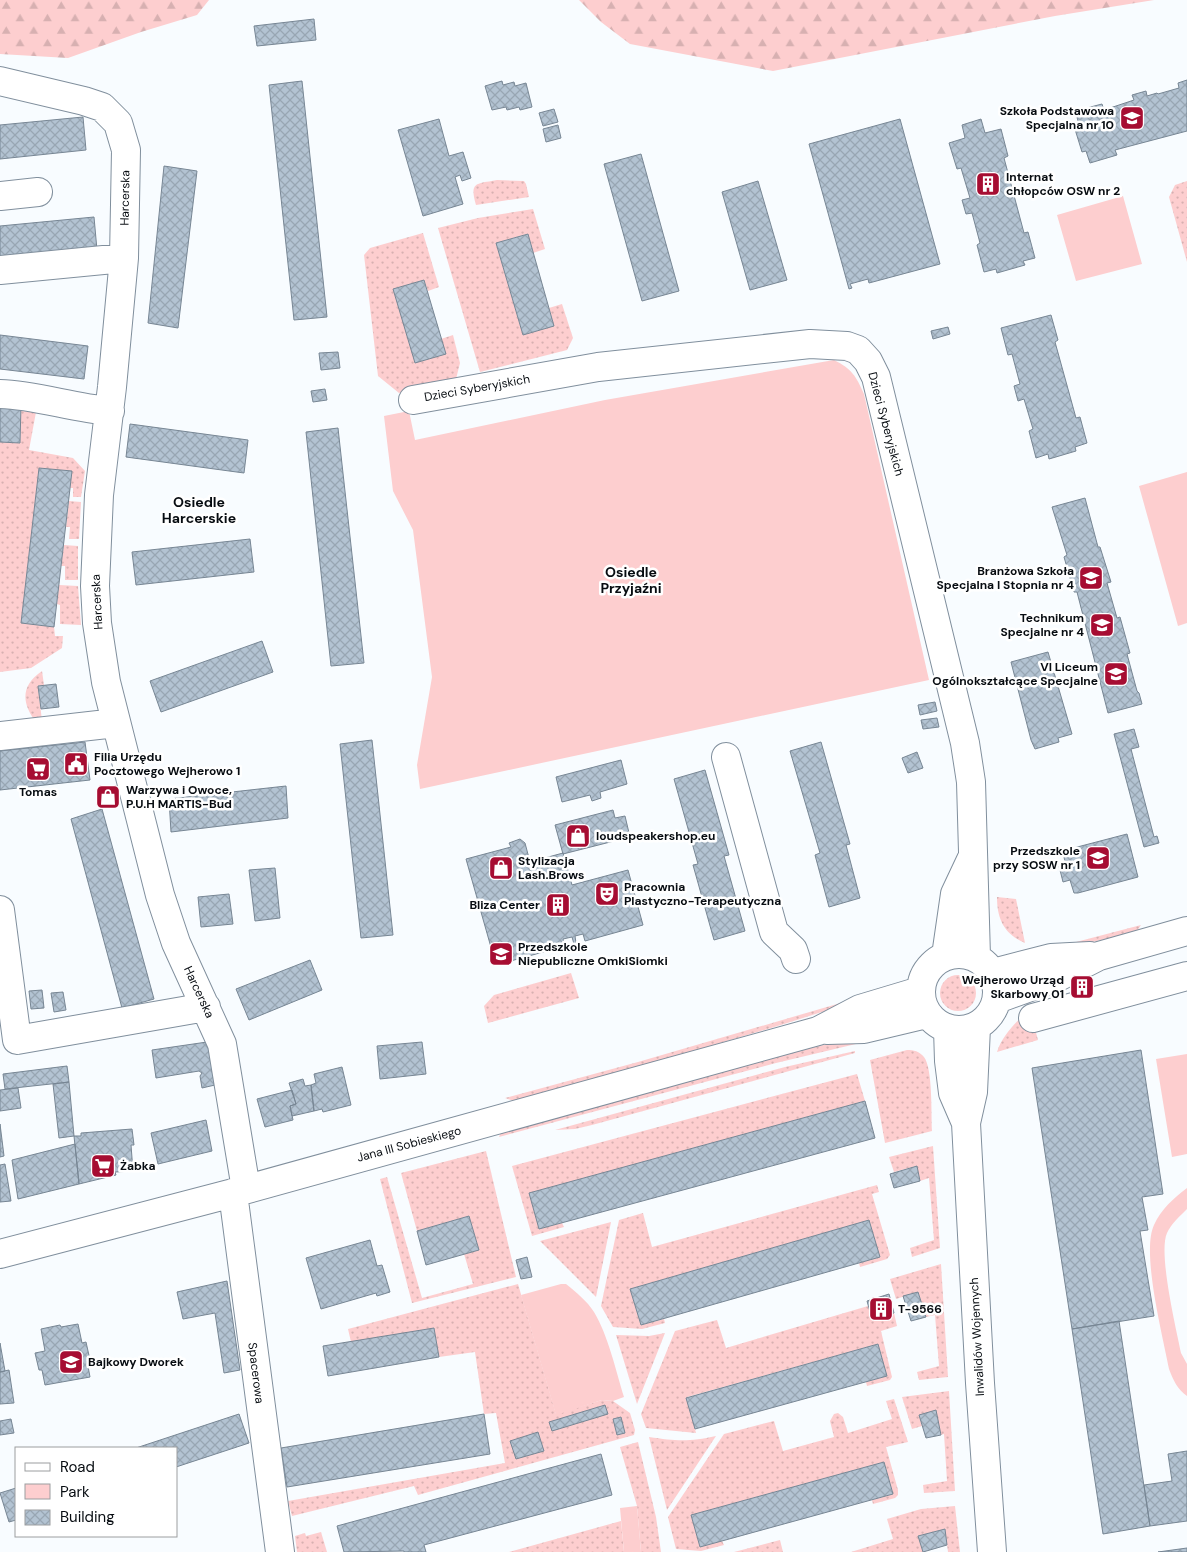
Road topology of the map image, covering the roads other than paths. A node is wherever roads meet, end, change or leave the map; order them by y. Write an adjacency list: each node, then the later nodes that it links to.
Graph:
1 (0, 81): 4 (street, Harcerska)
2 (38, 192): 3 (street)
3 (0, 196)
4 (124, 258): 5 (street); 8 (street, Harcerska)
5 (0, 270)
6 (0, 394): 8 (street)
7 (412, 400): 12 (street, Dzieci Syberyjskich)
8 (110, 411): 9 (street, Harcerska)
9 (116, 723): 10 (street); 19 (street, Harcerska)
10 (0, 736)
11 (726, 757): 16 (street)
12 (974, 854): 15 (street, Dzieci Syberyjskich); 17 (street, Dzieci Syberyjskich)
13 (0, 910): 19 (street)
14 (1187, 932): 17 (street)
15 (946, 956): 17 (street); 20 (street)
16 (796, 959)
17 (989, 976): 22 (street)
18 (1187, 976): 21 (street)
19 (206, 1007): 24 (street, Harcerska)
20 (932, 1012): 22 (street); 23 (street, Inwalidów Wojennych); 24 (street, Jana III Sobieskiego)
21 (1033, 1018)
22 (976, 1027): 23 (street, Inwalidów Wojennych)
23 (966, 1123): 27 (street, Inwalidów Wojennych)
24 (240, 1191): 25 (street, Jana III Sobieskiego); 26 (street, Spacerowa)
25 (0, 1254)
26 (280, 1552)
27 (992, 1552)

